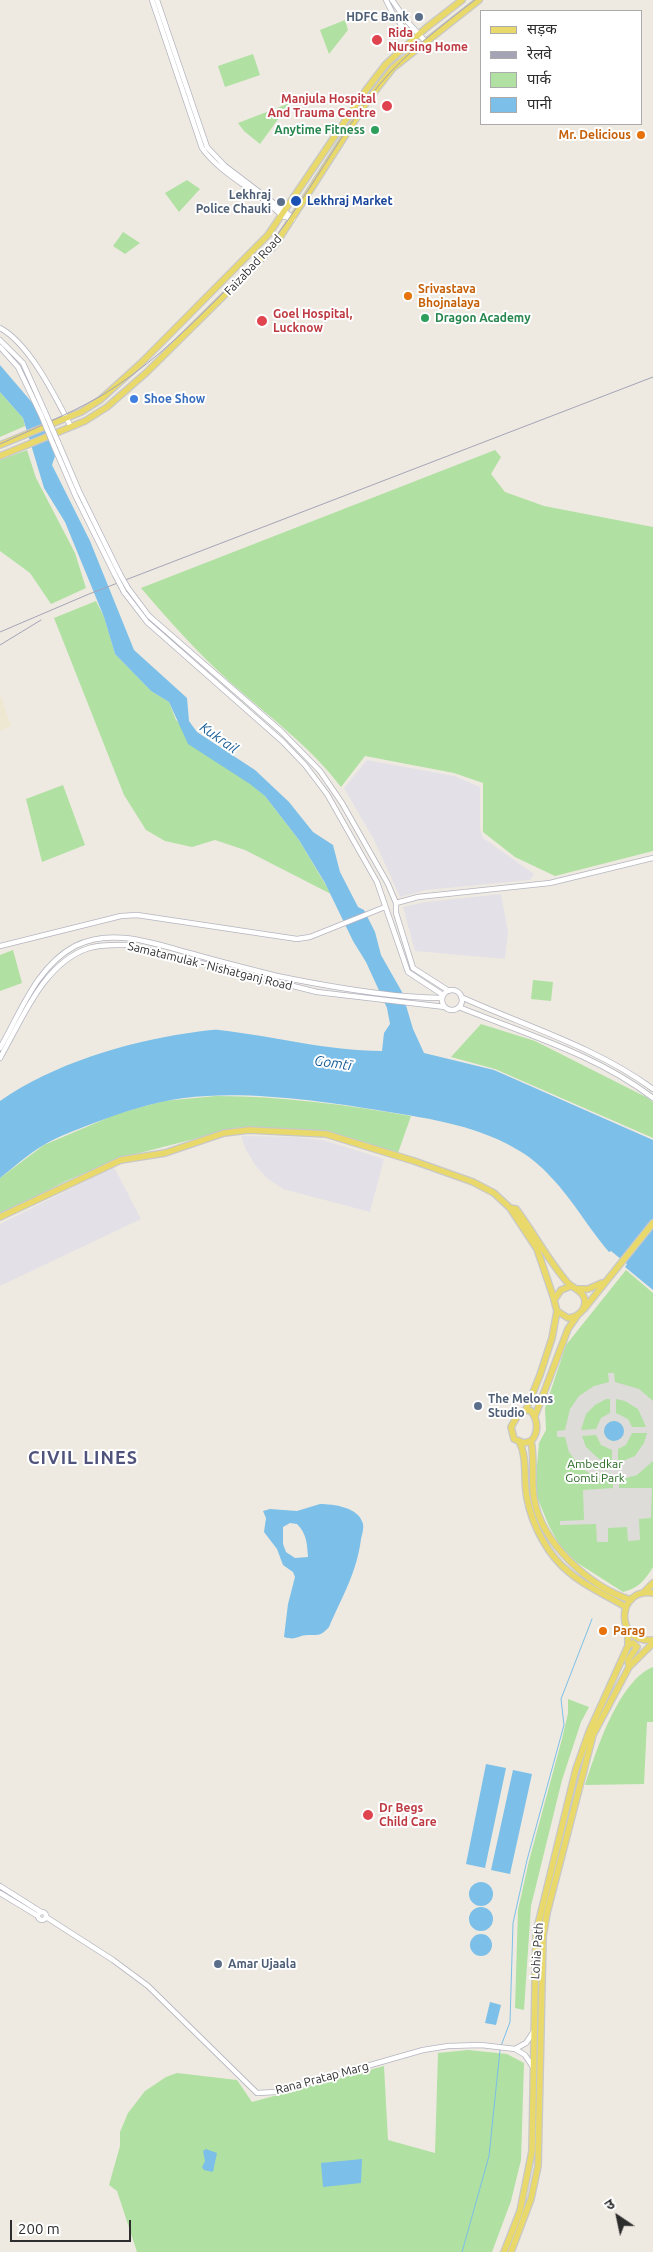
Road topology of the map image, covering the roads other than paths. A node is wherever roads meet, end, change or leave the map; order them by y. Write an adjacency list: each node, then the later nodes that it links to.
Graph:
1 (152, 0): 11 (street)
2 (157, 0): 11 (street)
3 (386, 0): 8 (street)
4 (392, 0): 7 (street)
5 (462, 0): 7 (main road, Faizabad Road)
6 (479, 0): 9 (main road, Faizabad Road)
7 (419, 33): 8 (main road, Faizabad Road); 9 (street)
8 (412, 40): 10 (street); 11 (main road, Faizabad Road)
9 (426, 41): 10 (main road, Faizabad Road)
10 (418, 47): 12 (main road, Faizabad Road)
11 (284, 213): 12 (street); 16 (main road, Faizabad Road)
12 (293, 219): 17 (main road, Faizabad Road)
13 (0, 328): 16 (street)
14 (0, 340): 20 (street, bridge)
15 (0, 347): 20 (street, bridge)
16 (66, 418): 17 (street); 18 (main road, Faizabad Road, bridge)
17 (71, 427): 19 (main road, Faizabad Road, bridge)
18 (0, 445)
19 (0, 456)
20 (266, 723): 22 (street); 23 (street)
21 (653, 858): 24 (street)
22 (388, 886): 23 (street); 24 (street)
23 (379, 889): 25 (street)
24 (396, 903): 26 (street)
25 (384, 907): 27 (street); 28 (street)
26 (398, 920): 27 (street); 29 (street)
27 (391, 922): 30 (street)
28 (0, 946)
29 (449, 991): 30 (street); 31 (street)
30 (443, 997): 32 (street); 34 (street, Samatamulak - Nishatganj Road)
31 (461, 997): 33 (street); 36 (street)
32 (445, 1007): 33 (street); 35 (street, Samatamulak - Nishatganj Road)
33 (459, 1007): 37 (street)
34 (0, 1048)
35 (0, 1058)
36 (653, 1089)
37 (653, 1098)
38 (510, 1208): 39 (main road); 42 (main road); 43 (main road)
39 (0, 1217)
40 (653, 1223): 41 (main road)
41 (606, 1281): 42 (main road); 45 (main road)
42 (574, 1288): 43 (main road); 45 (main road)
43 (554, 1300): 44 (main road)
44 (556, 1311): 45 (main road); 46 (main road)
45 (580, 1314): 47 (main road)
46 (526, 1410): 47 (main road); 49 (main road)
47 (535, 1416): 48 (main road)
48 (531, 1441): 49 (main road); 53 (main road)
49 (519, 1442): 54 (main road)
50 (653, 1582): 51 (main road)
51 (643, 1593): 52 (main road); 53 (main road)
52 (653, 1593)
53 (631, 1600): 54 (main road)
54 (626, 1607): 55 (main road, Lohia Path)
55 (628, 1630): 56 (main road); 57 (main road, Lohia Path)
56 (653, 1642): 58 (main road, Lohia Path)
57 (628, 1646): 58 (main road); 62 (main road, Lohia Path)
58 (629, 1667): 66 (main road, Lohia Path)
59 (0, 1886): 61 (street)
60 (0, 1893): 61 (street)
61 (39, 1914): 63 (street, Rana Pratap Marg)
62 (534, 2031): 63 (street); 64 (main road, Lohia Path)
63 (514, 2049): 64 (street)
64 (533, 2068): 65 (main road, Lohia Path)
65 (504, 2252)
66 (511, 2252)

